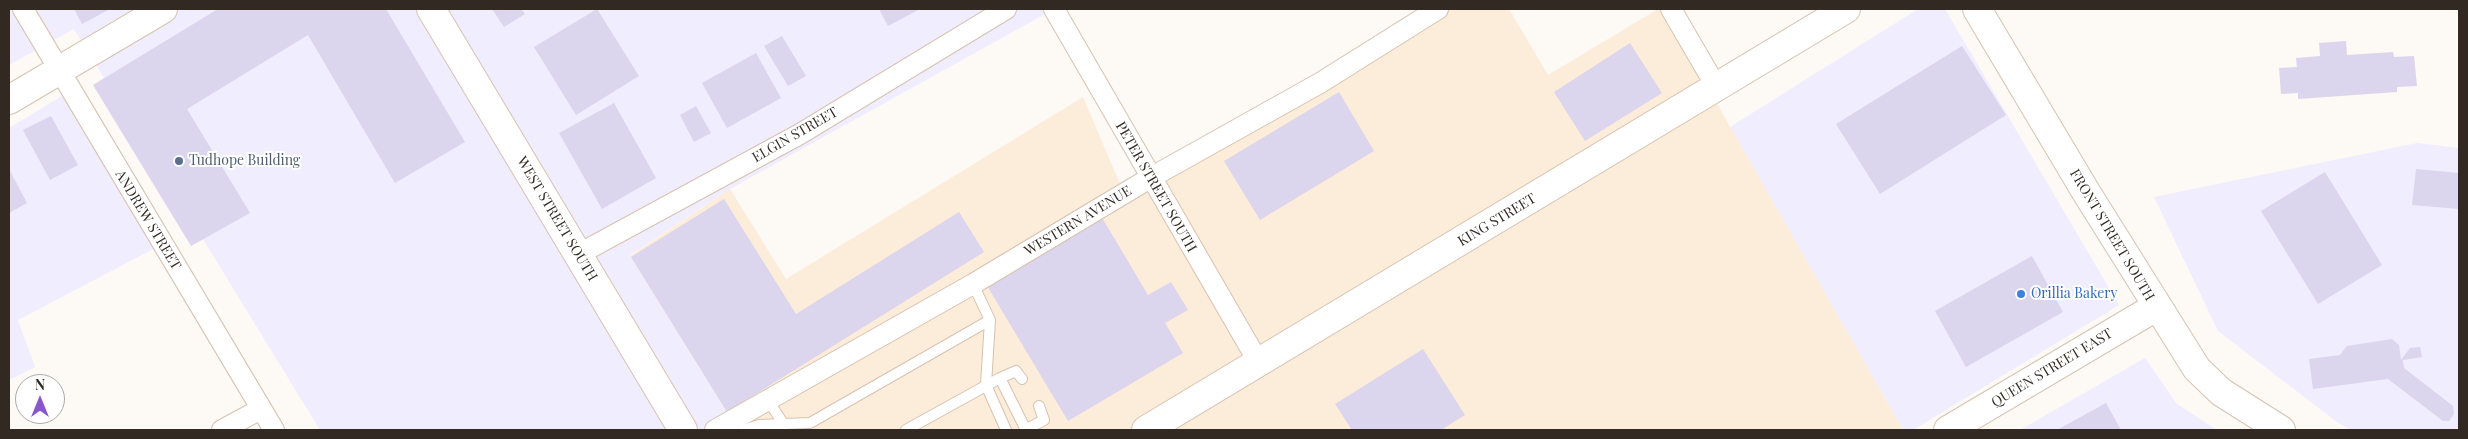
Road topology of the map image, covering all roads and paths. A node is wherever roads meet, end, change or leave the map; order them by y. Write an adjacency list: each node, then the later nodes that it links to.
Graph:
1 (23, 9): 10 (street, ANDREW STREET)
2 (163, 9): 10 (street)
3 (431, 9): 14 (street, WEST STREET SOUTH)
4 (1006, 9): 14 (street, ELGIN STREET)
5 (1054, 9): 13 (street, PETER STREET SOUTH)
6 (1438, 9): 13 (street, WESTERN AVENUE)
7 (1671, 9): 11 (street)
8 (1846, 9): 11 (street, KING STREET)
9 (1977, 9): 16 (street, FRONT STREET SOUTH)
10 (58, 71): 12 (street); 24 (street, ANDREW STREET)
11 (1716, 88): 18 (street, KING STREET)
12 (9, 100)
13 (1150, 178): 15 (street, WESTERN AVENUE); 18 (street, PETER STREET SOUTH)
14 (579, 254): 28 (street, WEST STREET SOUTH)
15 (973, 284): 17 (lane); 22 (street, WESTERN AVENUE)
16 (2156, 307): 35 (street, QUEEN STREET EAST); 36 (street, FRONT STREET SOUTH)
17 (990, 320): 21 (lane); 25 (lane)
18 (1259, 363): 34 (street, KING STREET)
19 (1000, 378): 20 (lane); 21 (lane); 33 (lane)
20 (1022, 379)
21 (986, 385): 31 (lane); 32 (lane)
22 (768, 400): 25 (lane); 29 (street, WESTERN AVENUE)
23 (1039, 406): 33 (lane)
24 (261, 409): 26 (street); 27 (street, ANDREW STREET)
25 (782, 427): 30 (lane)
26 (222, 430)
27 (274, 430)
28 (683, 430)
29 (715, 430)
30 (743, 430)
31 (906, 430)
32 (1006, 430)
33 (1025, 430)
34 (1146, 430)
35 (1948, 430)
36 (2281, 430)

